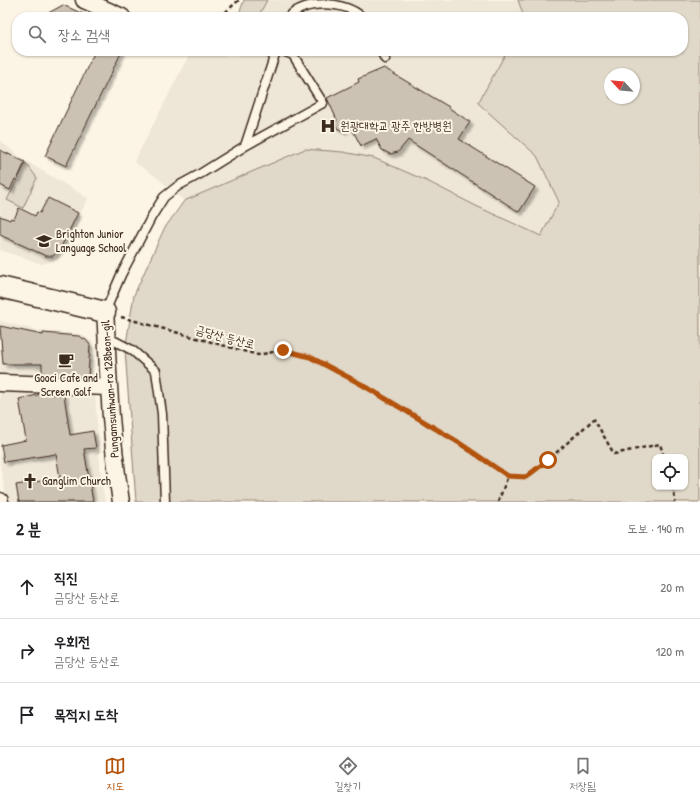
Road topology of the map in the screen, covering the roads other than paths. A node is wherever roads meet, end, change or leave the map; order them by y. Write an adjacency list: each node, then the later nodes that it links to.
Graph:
1 (84, 0): 2 (street)
2 (111, 12)
3 (292, 12): 4 (lane)
4 (356, 12)
5 (274, 56): 7 (lane)
6 (294, 56): 7 (lane)
7 (245, 146): 9 (lane)
8 (0, 287): 9 (street, Pungamsunhwan-ro 128beon-gil)
9 (105, 312): 10 (street, Pungamsunhwan-ro 128beon-gil)
10 (107, 337): 12 (street, Pungamsunhwan-ro 128beon-gil); 14 (lane)
11 (0, 383): 12 (street)
12 (109, 386): 13 (street, Pungamsunhwan-ro 128beon-gil)
13 (121, 502)
14 (165, 502)

